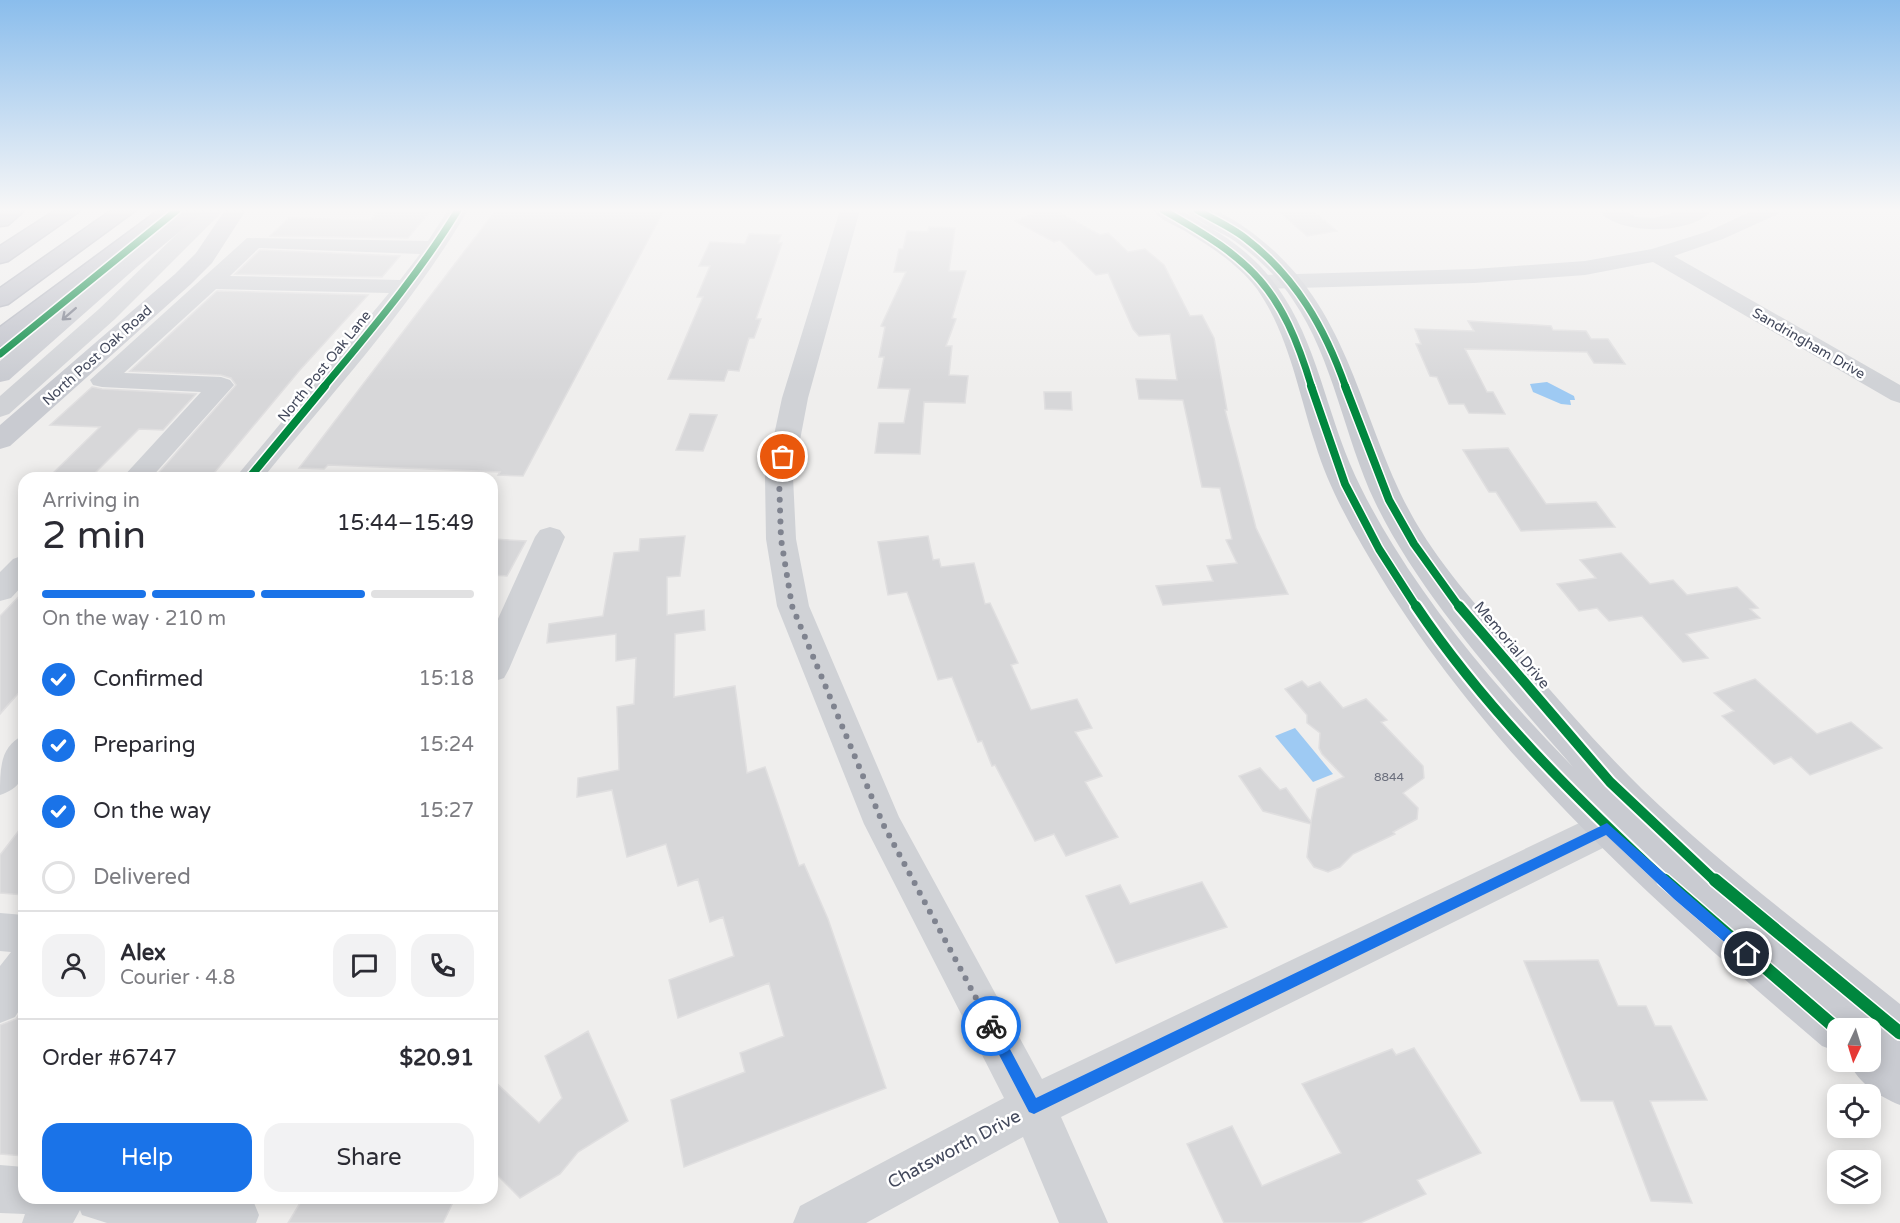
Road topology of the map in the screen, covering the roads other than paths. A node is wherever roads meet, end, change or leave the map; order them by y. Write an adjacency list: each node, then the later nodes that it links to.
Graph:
1 (45, 267): 16 (highway)
2 (96, 267): 17 (highway)
3 (123, 267): 18 (main road, one-way to 18)
4 (156, 267): 20 (street)
5 (195, 267): 21 (main road, North Post Oak Road)
6 (226, 267): 13 (street)
7 (421, 267): 15 (street, North Post Oak Lane)
8 (833, 267): 46 (street)
9 (1255, 267): 14 (main road, Memorial Drive)
10 (1275, 267): 14 (main road, Memorial Drive)
11 (1590, 267): 14 (street)
12 (1677, 267): 19 (street, Sandringham Drive)
13 (210, 282): 15 (street); 22 (street)
14 (1278, 282): 25 (main road, Memorial Drive); 26 (main road, Memorial Drive)
15 (406, 287): 23 (street, North Post Oak Lane)
16 (0, 299)
17 (0, 339)
18 (0, 374)
19 (1900, 395)
20 (0, 409)
21 (0, 440)
22 (142, 472)
23 (254, 472)
24 (550, 537): 31 (street)
25 (1420, 551): 26 (main road); 37 (main road, Memorial Drive)
26 (1384, 555): 37 (main road, Memorial Drive)
27 (0, 560): 28 (street)
28 (18, 561)
29 (18, 572): 30 (street)
30 (0, 590)
31 (505, 607): 32 (street)
32 (498, 640)
33 (18, 758): 34 (street)
34 (0, 780)
35 (0, 789): 36 (street)
36 (18, 790)
37 (1626, 823): 42 (main road, Memorial Drive); 43 (main road, Memorial Drive); 46 (street, Chatsworth Drive)
38 (0, 932): 39 (street)
39 (18, 934)
40 (18, 976): 41 (street)
41 (0, 1002)
42 (1827, 1021)
43 (1900, 1033)
44 (1881, 1066): 45 (main road)
45 (1900, 1082)
46 (1034, 1107): 53 (street, Chatsworth Drive); 54 (street)
47 (0, 1189): 48 (street)
48 (18, 1190)
49 (57, 1204): 51 (street)
50 (147, 1204): 52 (street)
51 (46, 1223)
52 (231, 1223)
53 (817, 1223)
54 (1084, 1223)

